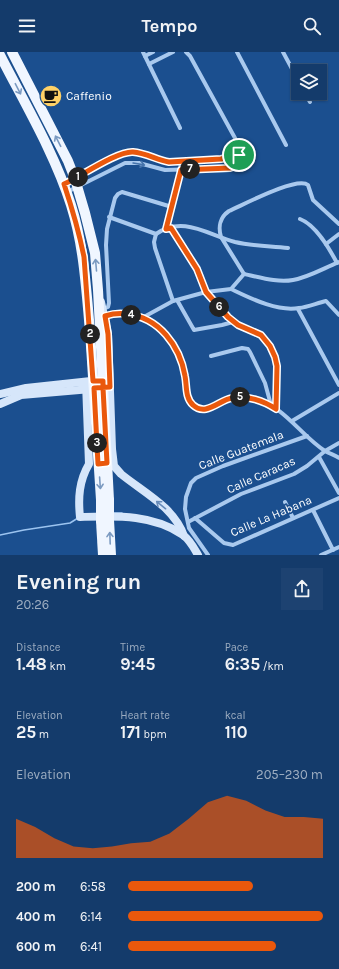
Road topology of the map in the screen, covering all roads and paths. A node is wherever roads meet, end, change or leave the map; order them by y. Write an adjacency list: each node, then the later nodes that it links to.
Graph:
1 (12, 52): 21 (main road, one-way to 1)
2 (153, 52): 8 (street)
3 (173, 52): 10 (street)
4 (186, 52): 9 (street)
5 (236, 52): 13 (street)
6 (283, 52): 11 (street)
7 (0, 54): 22 (main road, one-way to 22)
8 (144, 54): 10 (street)
9 (190, 54): 14 (street)
10 (149, 64): 12 (street)
11 (291, 67)
12 (180, 128)
13 (286, 145)
14 (241, 149): 15 (street); 18 (street)
15 (239, 155): 17 (street); 18 (street)
16 (115, 157): 17 (street); 19 (street); 21 (street)
17 (181, 162): 20 (street)
18 (244, 163): 20 (street)
19 (120, 165): 20 (street, one-way to 20); 21 (street)
20 (181, 170): 23 (street)
21 (76, 183): 22 (street); 22 (street); 37 (main road, one-way to 21)
22 (65, 188): 46 (main road)
23 (172, 207): 24 (street); 28 (street)
24 (110, 217): 29 (street); 41 (street)
25 (300, 219): 32 (street)
26 (339, 224): 31 (street)
27 (171, 228): 28 (street); 31 (street); 38 (street)
28 (166, 229): 29 (street)
29 (156, 234): 39 (street)
30 (339, 234): 32 (street)
31 (221, 237): 33 (street); 35 (street)
32 (326, 244): 34 (street)
33 (288, 248)
34 (338, 262): 35 (street)
35 (244, 274): 36 (street)
36 (231, 289): 38 (street); 40 (street)
37 (98, 290): 41 (street); 46 (main road)
38 (206, 292): 39 (street); 44 (street)
39 (175, 301): 43 (street); 44 (street)
40 (298, 309): 42 (street); 47 (street)
41 (104, 312): 43 (street); 46 (street)
42 (339, 315)
43 (142, 318): 51 (street)
44 (233, 322): 52 (street)
45 (210, 356): 51 (street)
46 (98, 384): 49 (street); 50 (street); 59 (main road); 59 (street); 68 (street, one-way to 46)
47 (339, 385)
48 (339, 393): 53 (street, Calle Guatemala)
49 (0, 394)
50 (0, 404)
51 (271, 405): 52 (street)
52 (276, 409): 53 (street)
53 (292, 421): 54 (street)
54 (307, 436): 56 (street); 67 (street, Calle Guatemala)
55 (339, 443): 56 (street, Calle Caracas)
56 (325, 451): 57 (street, Calle Caracas); 58 (street)
57 (319, 456): 60 (street); 64 (street, Calle Caracas)
58 (339, 458)
59 (98, 464): 66 (main road, bridge); 68 (street)
60 (339, 493)
61 (339, 498): 63 (street, Calle La Habana)
62 (285, 502): 65 (street)
63 (312, 510): 65 (street, Calle La Habana); 70 (street)
64 (195, 518): 65 (street, Calle La Habana); 67 (street, Calle Caracas)
65 (293, 518)
66 (106, 521): 71 (main road); 72 (main road, one-way to 66)
67 (188, 522): 74 (street, Calle Guatemala)
68 (184, 536): 73 (street)
69 (339, 547): 70 (street)
70 (333, 550): 75 (street)
71 (103, 555)
72 (111, 555)
73 (198, 555)
74 (208, 555)
75 (321, 555)

